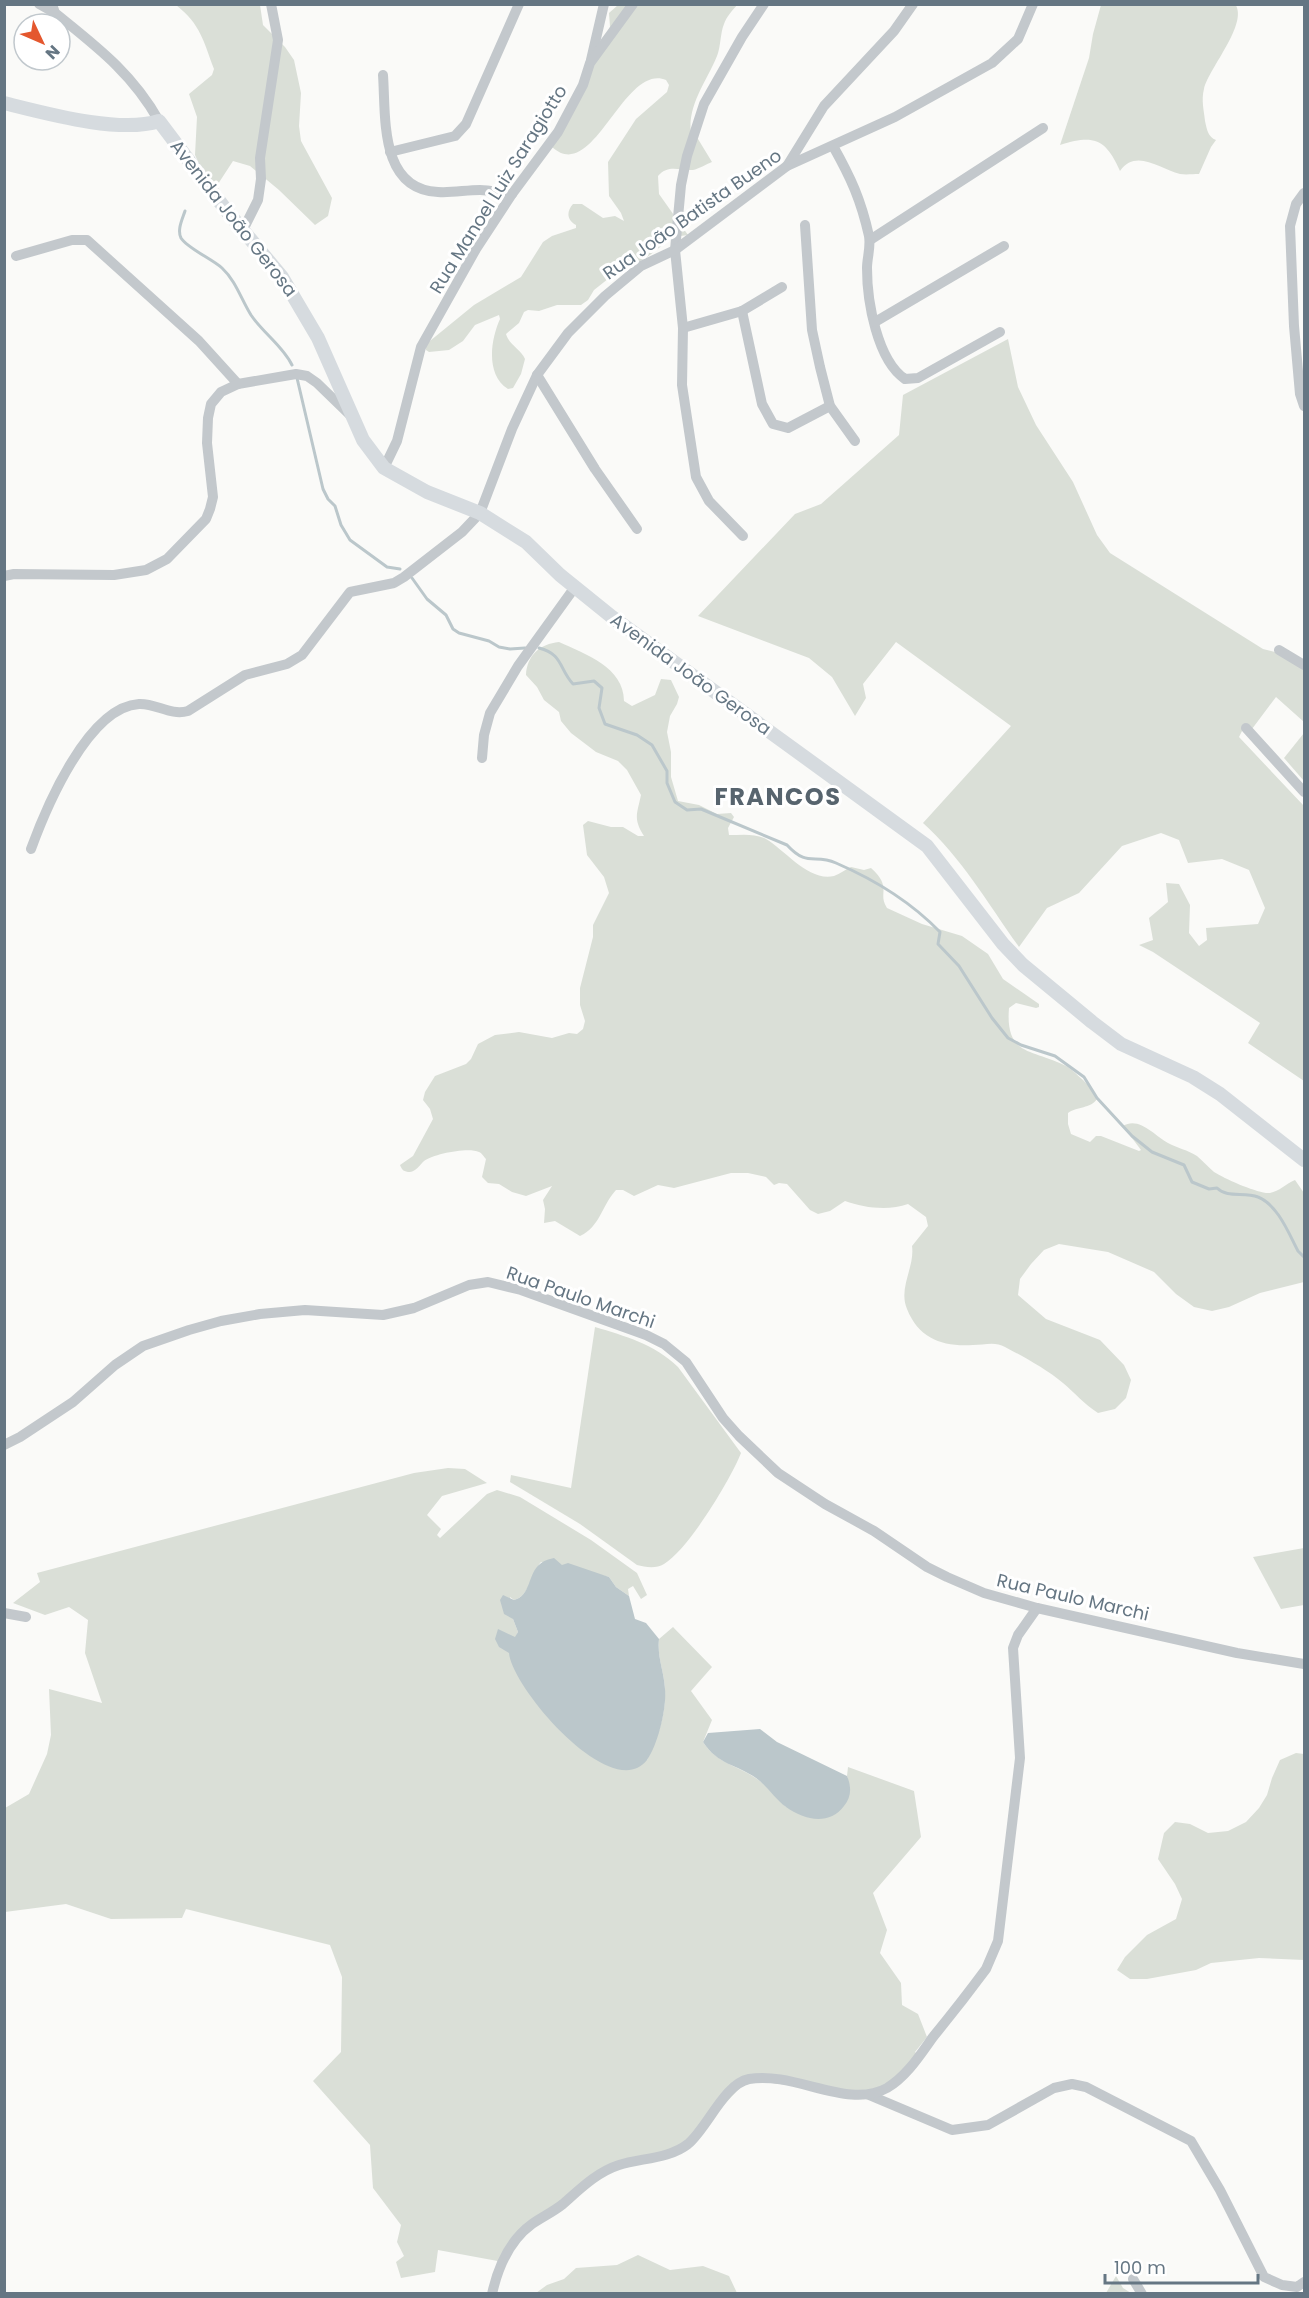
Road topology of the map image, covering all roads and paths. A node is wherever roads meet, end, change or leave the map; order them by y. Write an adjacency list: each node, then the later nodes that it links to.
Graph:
1 (39, 4): 9 (street)
2 (271, 4): 21 (street)
3 (519, 4): 16 (street)
4 (604, 4): 10 (street)
5 (633, 4): 10 (street, Rua Manoel Luiz Saragiotto)
6 (764, 4): 24 (street)
7 (914, 4): 17 (street)
8 (1032, 4): 15 (street, Rua João Batista Bueno)
9 (53, 9): 13 (street)
10 (590, 63): 19 (street, Rua Manoel Luiz Saragiotto)
11 (383, 75): 16 (street)
12 (4, 103): 13 (main road)
13 (159, 121): 21 (main road, Avenida João Gerosa)
14 (1043, 128): 22 (street)
15 (833, 147): 17 (street, Rua João Batista Bueno); 22 (street)
16 (390, 152): 19 (street)
17 (787, 166): 24 (street, Rua João Batista Bueno)
18 (1305, 193): 34 (street)
19 (512, 194): 37 (street, Rua Manoel Luiz Saragiotto)
20 (805, 225): 33 (street)
21 (243, 230): 35 (main road, Avenida João Gerosa)
22 (870, 240): 28 (street)
23 (1004, 246): 28 (street)
24 (675, 250): 29 (street); 31 (street, Rua João Batista Bueno)
25 (16, 256): 32 (street)
26 (782, 287): 27 (street)
27 (742, 311): 29 (street); 33 (street)
28 (875, 322): 30 (street)
29 (683, 328): 40 (street)
30 (1000, 332)
31 (537, 375): 38 (street, Rua João Batista Bueno); 39 (street)
32 (238, 384): 35 (street); 41 (street)
33 (830, 406): 36 (street)
34 (1305, 406)
35 (353, 419): 37 (main road, Avenida João Gerosa)
36 (855, 441)
37 (384, 468): 38 (main road, Avenida João Gerosa)
38 (480, 513): 42 (main road, Avenida João Gerosa); 48 (street)
39 (637, 529)
40 (743, 536)
41 (4, 576)
42 (575, 587): 46 (street); 49 (main road, Avenida João Gerosa)
43 (1279, 650): 44 (street)
44 (1305, 665)
45 (1246, 728): 47 (street)
46 (482, 758)
47 (1305, 792)
48 (31, 849)
49 (1305, 1160)
50 (4, 1445): 51 (street, Rua Paulo Marchi)
51 (1037, 1608): 54 (street, Rua Paulo Marchi); 55 (street)
52 (4, 1613): 53 (street)
53 (26, 1617)
54 (1305, 1664)
55 (869, 2095): 57 (street); 58 (street)
56 (1133, 2279): 59 (street)
57 (1305, 2282)
58 (492, 2294)
59 (1142, 2294)

